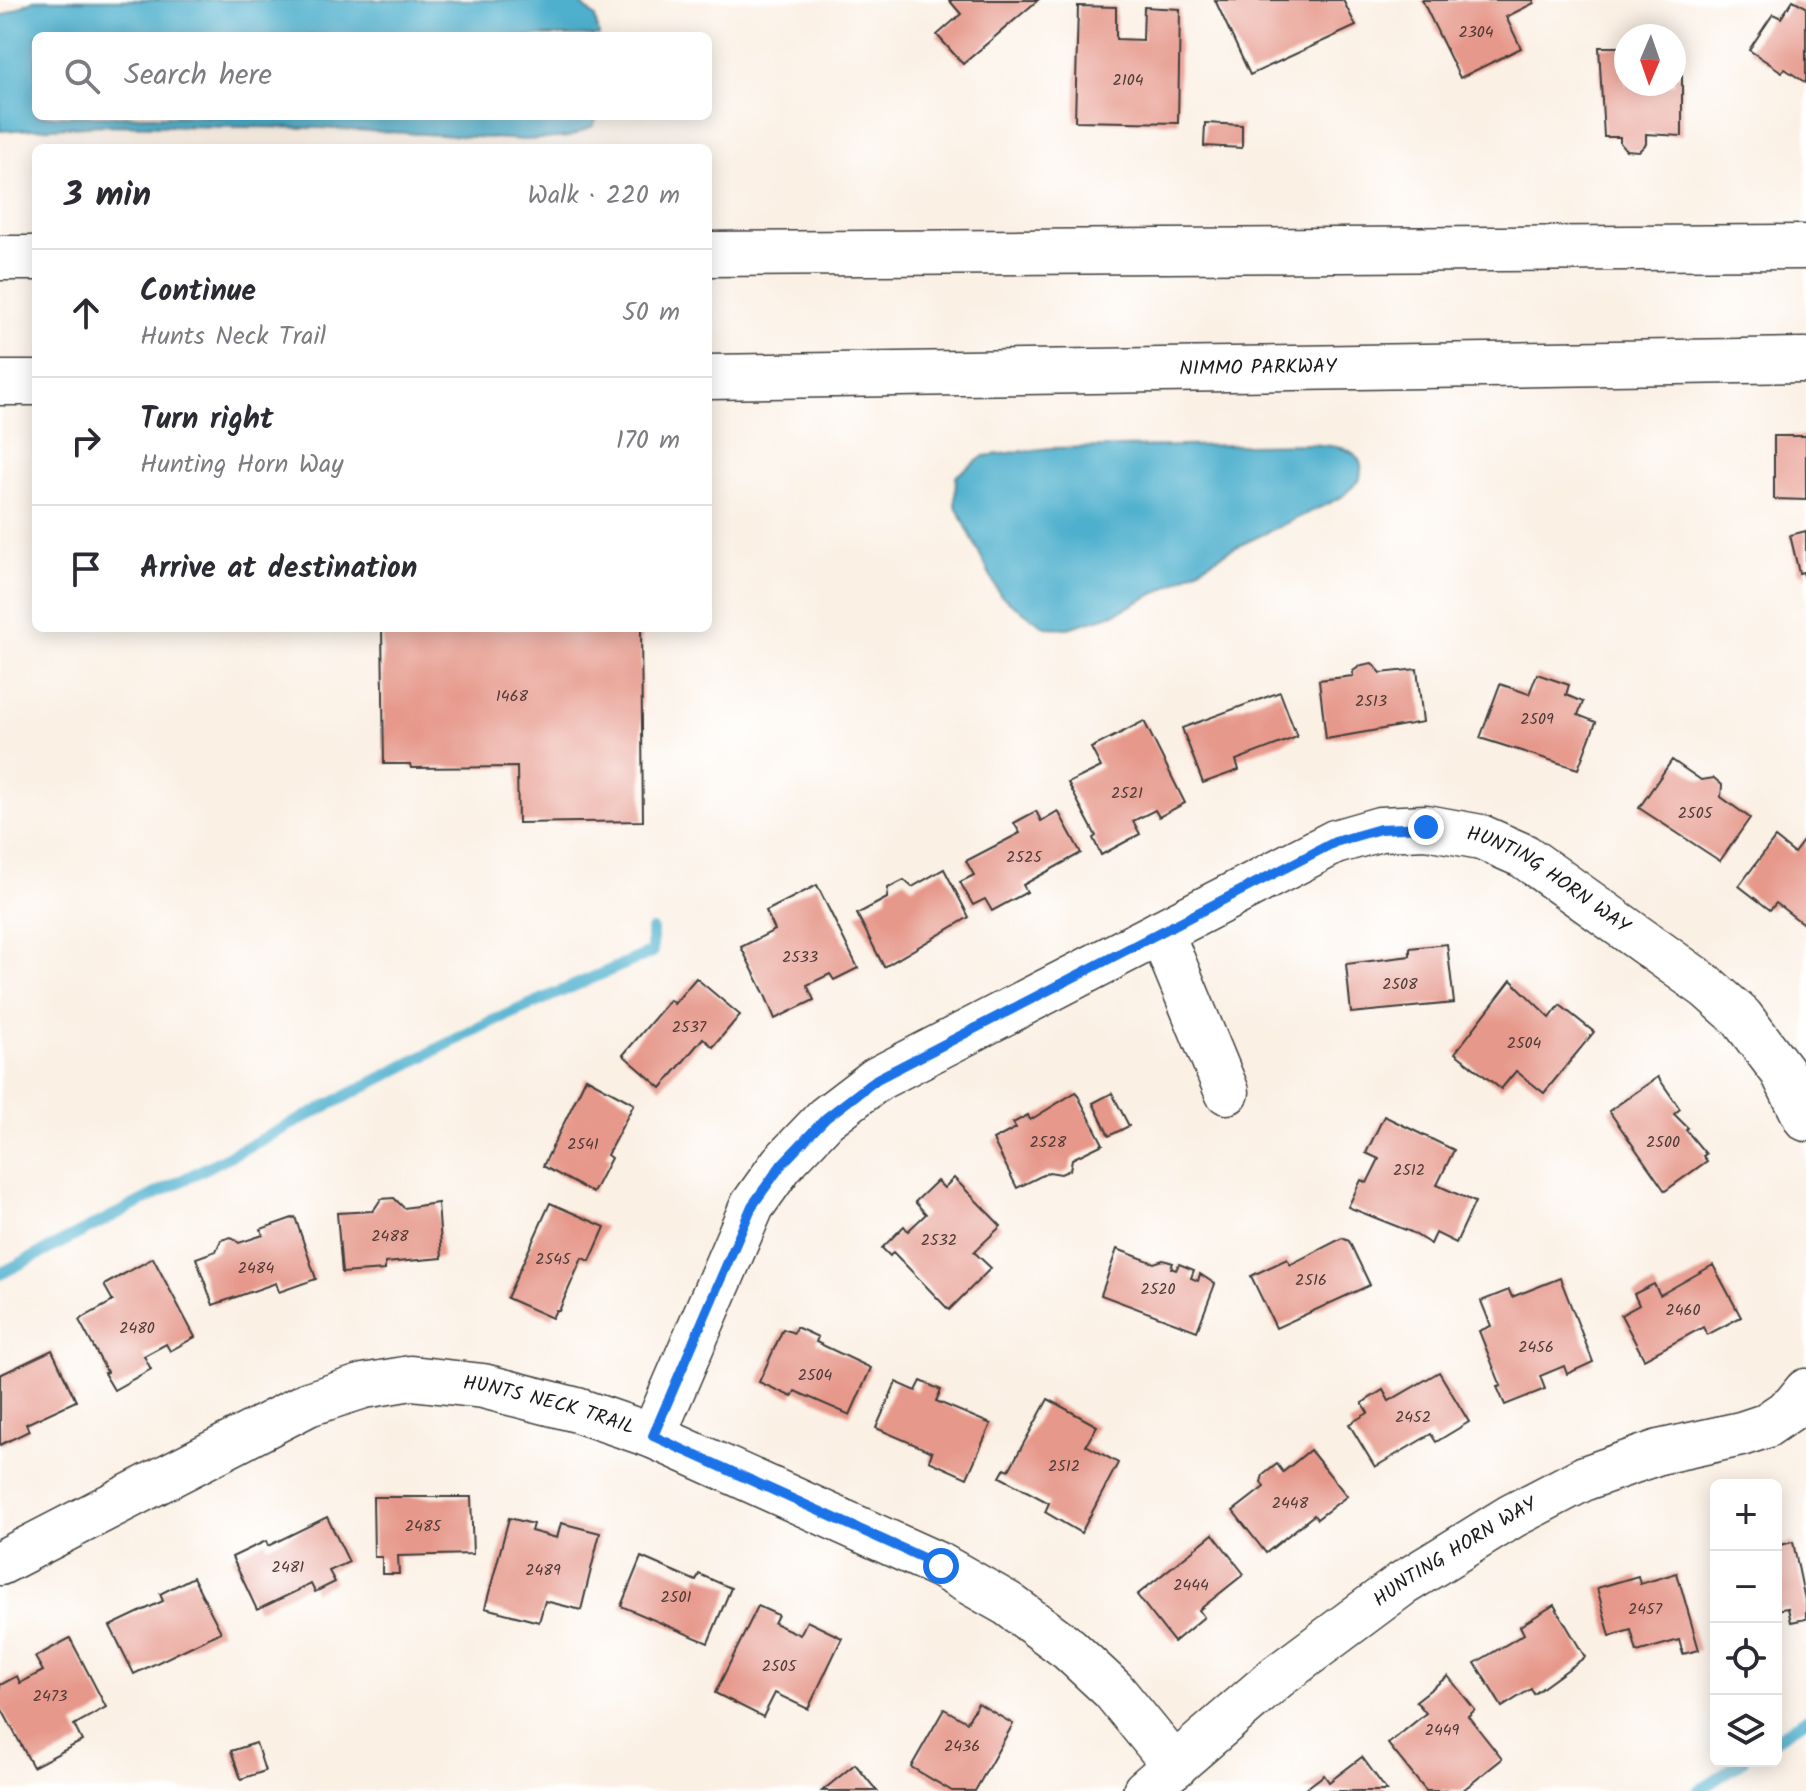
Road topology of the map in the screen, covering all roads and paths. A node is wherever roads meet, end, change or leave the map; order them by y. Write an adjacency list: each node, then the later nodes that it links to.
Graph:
1 (1806, 247): 2 (main road)
2 (712, 254)
3 (0, 258): 4 (main road)
4 (32, 258)
5 (1806, 360): 6 (main road, NIMMO PARKWAY)
6 (712, 377)
7 (0, 383): 8 (main road)
8 (32, 383)
9 (1161, 932): 10 (main road, HUNTING HORN WAY); 11 (main road); 14 (main road, HUNTING HORN WAY)
10 (1794, 1063): 12 (main road, HUNTING HORN WAY)
11 (1227, 1092)
12 (1806, 1119)
13 (1806, 1391): 16 (main road, HUNTING HORN WAY)
14 (653, 1436): 15 (main road, HUNTS NECK TRAIL); 16 (main road, HUNTS NECK TRAIL)
15 (0, 1563)
16 (1160, 1779)

